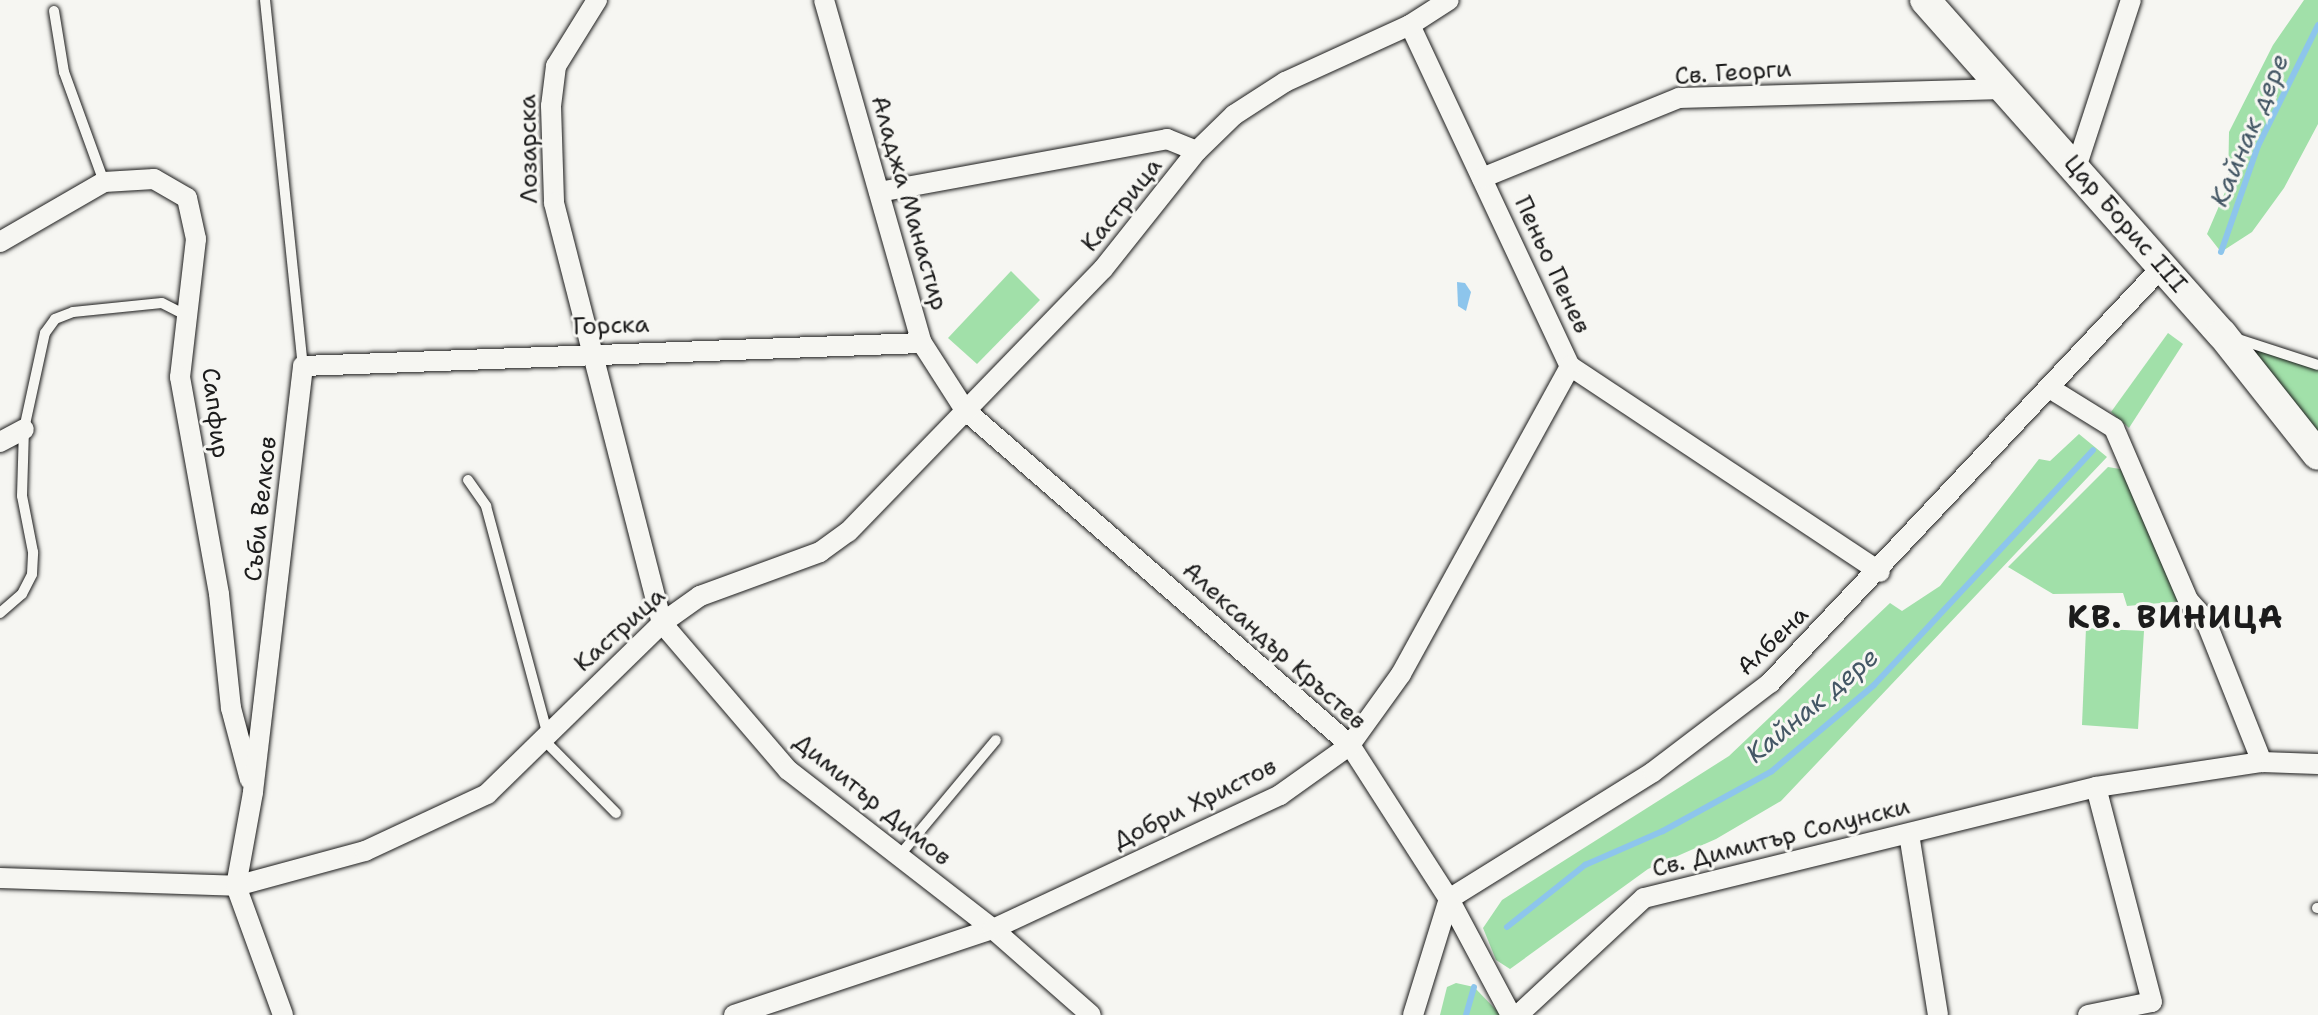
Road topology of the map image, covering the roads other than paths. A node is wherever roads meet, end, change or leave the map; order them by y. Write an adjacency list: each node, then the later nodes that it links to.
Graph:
1 (265, 0): 22 (lane, Съби Велков)
2 (597, 0): 20 (street, Лозарска)
3 (824, 0): 14 (street, Аладжа Манастир)
4 (1449, 0): 8 (street, Кастрица)
5 (1925, 0): 9 (street, Цар Борис III)
6 (2131, 0): 11 (street)
7 (54, 11): 13 (lane)
8 (1410, 25): 10 (street, Кастрица); 12 (street, Пеньо Пенев)
9 (2003, 89): 11 (street, Цар Борис III); 12 (street, Св. Георги)
10 (1197, 151): 14 (street, Кастрица); 25 (street, Кастрица)
11 (2076, 168): 16 (street, Цар Борис III)
12 (1482, 178): 23 (street, Пеньо Пенев)
13 (104, 182): 15 (street, Сапфир); 17 (street, Сапфир)
14 (879, 192): 19 (street, Аладжа Манастир)
15 (0, 242)
16 (2162, 267): 18 (street, Цар Борис III); 24 (street, Албена)
17 (187, 316): 26 (lane); 39 (street, Сапфир)
18 (2222, 334): 21 (lane); 28 (street, Цар Борис III)
19 (922, 343): 20 (street, Горска); 25 (street, Аладжа Манастир)
20 (591, 352): 22 (street, Горска); 32 (street, Димитър Димов)
21 (2318, 365)
22 (303, 366): 39 (street, Съби Велков)
23 (1570, 366): 30 (street, Пеньо Пенев); 35 (street, Добри Христов)
24 (2051, 389): 30 (street, Албена); 36 (street)
25 (965, 410): 32 (street, Кастрица); 35 (street, Александър Кръстев)
26 (24, 429): 27 (street); 31 (lane)
27 (0, 442)
28 (2318, 455)
29 (468, 480): 33 (lane)
30 (1880, 572): 45 (street, Албена)
31 (0, 613)
32 (662, 623): 33 (street, Кастрица); 42 (street, Димитър Димов)
33 (544, 735): 40 (lane); 44 (street, Кастрица)
34 (996, 740): 42 (lane)
35 (1350, 745): 45 (street, Александър Кръстев); 46 (street, Добри Христов)
36 (2262, 762): 37 (street, Св. Димитър Солунски); 38 (street, Св. Димитър Солунски)
37 (2318, 764)
38 (2096, 787): 41 (street, Св. Димитър Солунски); 54 (street)
39 (253, 792): 44 (street, Съби Велков)
40 (616, 813)
41 (1909, 834): 52 (street, Св. Димитър Солунски); 53 (street)
42 (899, 856): 46 (street, Димитър Димов)
43 (0, 878): 44 (street, Кастрица)
44 (236, 886): 47 (street)
45 (1449, 899): 50 (street); 51 (street, Александър Кръстев)
46 (993, 929): 48 (street, Добри Христов); 49 (street, Димитър Димов)
47 (283, 1015)
48 (734, 1015)
49 (1091, 1015)
50 (1413, 1015)
51 (1511, 1015)
52 (1518, 1015)
53 (1938, 1015)
54 (2088, 1015)

